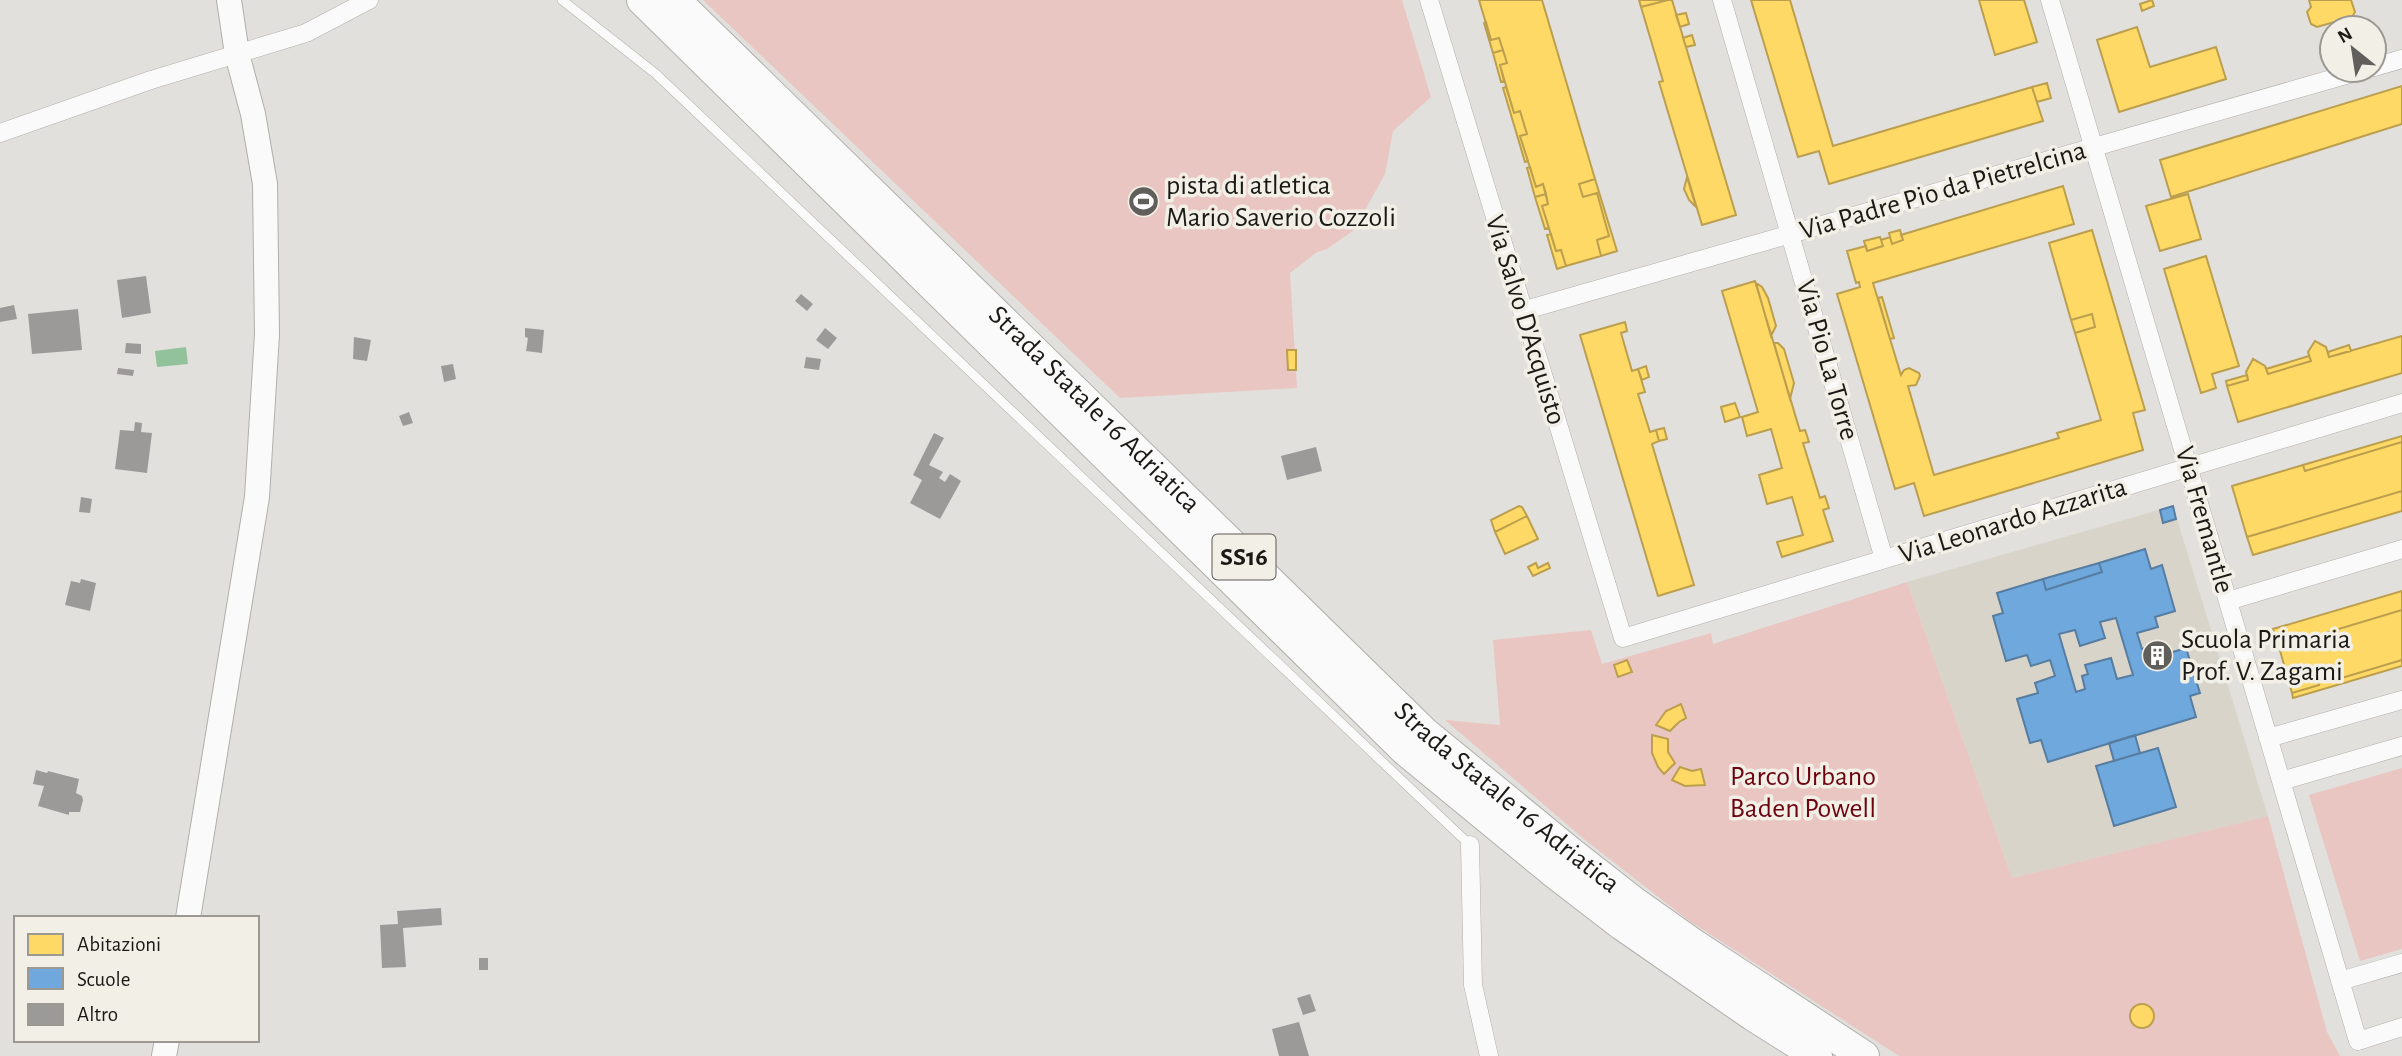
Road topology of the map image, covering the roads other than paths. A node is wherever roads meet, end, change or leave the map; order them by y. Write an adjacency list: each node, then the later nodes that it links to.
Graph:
1 (229, 0): 9 (main road)
2 (369, 0): 9 (street)
3 (562, 0): 25 (lane)
4 (642, 0): 31 (highway, Strada Statale 16 Adriatica / SS16)
5 (675, 0): 32 (highway, Strada Statale 16 Adriatica / SS16)
6 (1429, 0): 14 (street, Via Salvo D'Acquisto)
7 (1722, 0): 13 (street, Via Pio La Torre)
8 (2050, 0): 12 (street, Via Fremantle)
9 (237, 54): 11 (street); 26 (main road)
10 (2318, 83): 12 (street, Via Padre Pio da Pietrelcina)
11 (0, 133)
12 (2094, 147): 13 (street, Via Padre Pio da Pietrelcina); 16 (street, Via Fremantle)
13 (1790, 234): 14 (street, Via Padre Pio da Pietrelcina); 18 (street, Via Pio La Torre)
14 (1522, 311): 20 (street, Via Salvo D'Acquisto)
15 (2402, 403): 16 (street, Via Leonardo Azzarita)
16 (2188, 467): 18 (street, Via Leonardo Azzarita); 19 (street, Via Fremantle)
17 (2402, 549): 19 (street)
18 (1884, 559): 20 (street, Via Leonardo Azzarita)
19 (2228, 601): 22 (street, Via Fremantle)
20 (1623, 639)
21 (2402, 700): 22 (street)
22 (2268, 738): 24 (street, Via Fremantle)
23 (2402, 746): 24 (street)
24 (2281, 781): 28 (street, Via Fremantle)
25 (1470, 845): 30 (street)
26 (188, 916)
27 (2402, 963): 28 (street)
28 (2340, 981): 29 (street, Via Fremantle)
29 (2402, 1027)
30 (1489, 1056)
31 (1817, 1056)
32 (1864, 1056)

